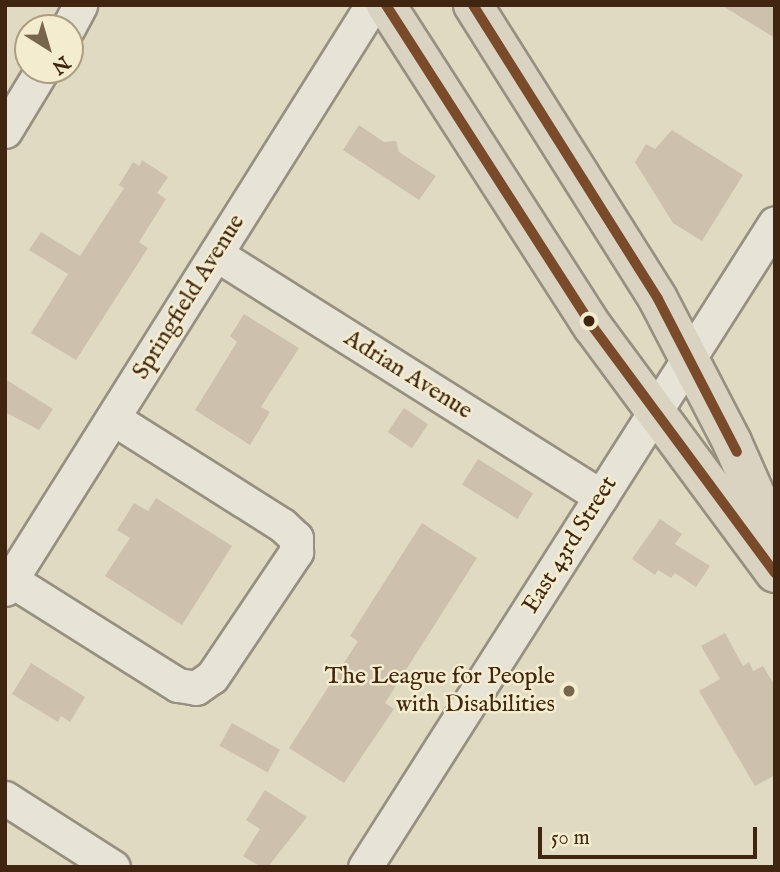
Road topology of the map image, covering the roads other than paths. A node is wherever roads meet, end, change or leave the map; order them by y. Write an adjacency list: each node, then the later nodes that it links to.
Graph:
1 (372, 5): 7 (street, Springfield Avenue)
2 (386, 5): 9 (main road)
3 (473, 5): 8 (main road)
4 (34, 84): 5 (street)
5 (5, 131)
6 (775, 223): 8 (street, East 43rd Street)
7 (216, 254): 10 (street, Springfield Avenue); 11 (street, Adrian Avenue)
8 (689, 357): 9 (street, East 43rd Street); 12 (main road)
9 (654, 412): 11 (street, East 43rd Street); 13 (main road)
10 (113, 418): 14 (street, Springfield Avenue); 14 (street)
11 (601, 496): 17 (street, East 43rd Street)
12 (775, 539)
13 (775, 573)
14 (8, 584)
15 (5, 798): 16 (street)
16 (113, 867)
17 (365, 867)

